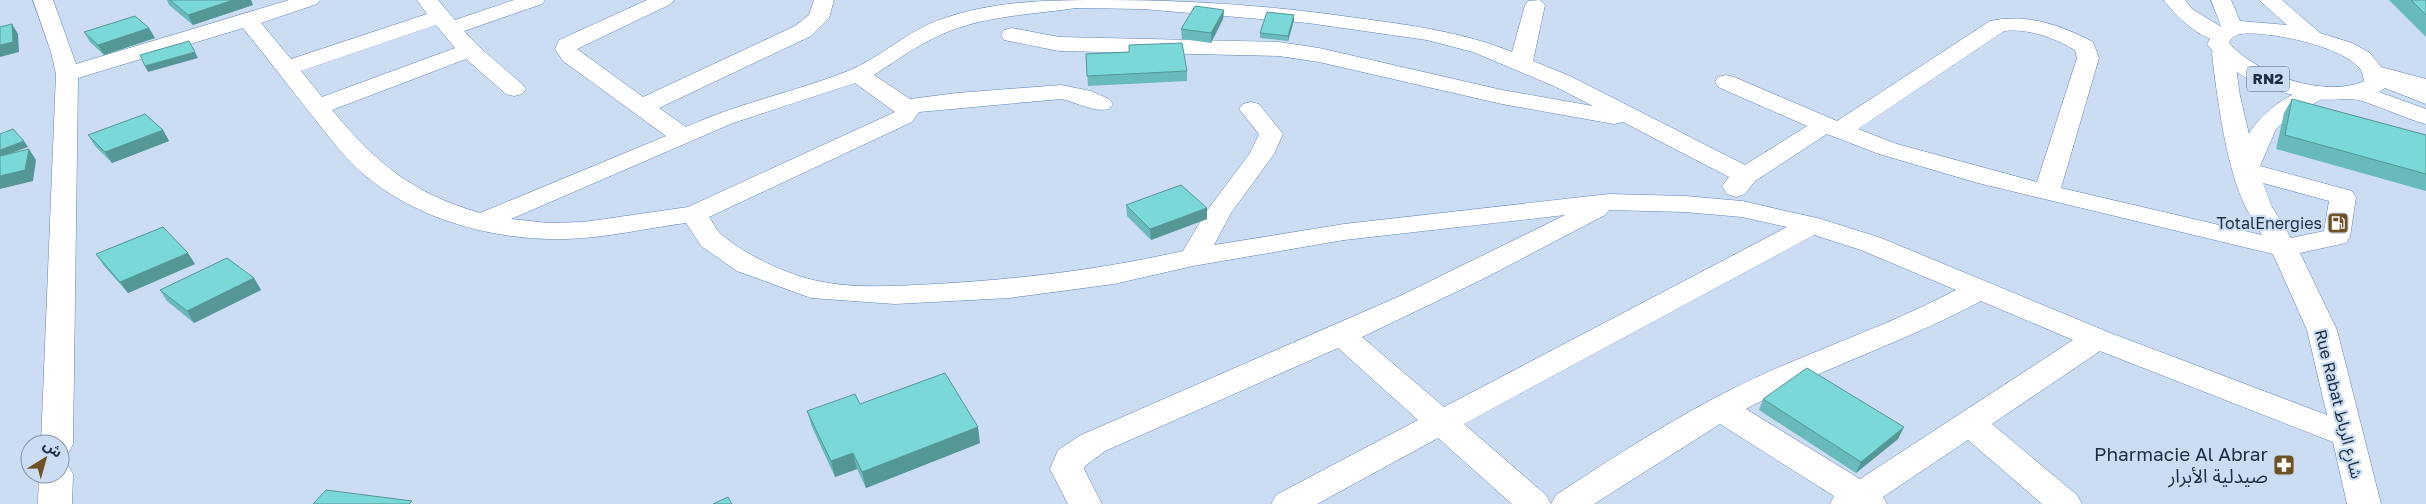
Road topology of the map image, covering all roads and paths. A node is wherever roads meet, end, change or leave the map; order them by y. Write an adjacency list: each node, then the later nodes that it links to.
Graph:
1 (43, 0): 18 (main road)
2 (310, 0): 11 (main road)
3 (535, 0): 10 (main road)
4 (664, 0): 30 (main road)
5 (824, 0): 30 (main road)
6 (2174, 0): 14 (main road)
7 (2221, 0): 14 (main road, Rue Rabat شارع الرباط)
8 (2269, 0): 13 (main road)
9 (1535, 4): 16 (main road)
10 (440, 15): 15 (main road); 17 (main road)
11 (248, 20): 17 (main road); 18 (main road)
12 (1012, 36): 33 (main road)
13 (2313, 36): 14 (main road); 19 (main road)
14 (2225, 39): 24 (main road, RN2); 36 (main road, Rue Rabat شارع الرباط)
15 (469, 50): 23 (main road); 29 (main road)
16 (1521, 62): 20 (main road); 33 (main road)
17 (286, 68): 29 (main road)
18 (67, 74): 52 (main road)
19 (2376, 74): 22 (main road); 25 (main road); 26 (main road)
20 (858, 75): 28 (main road); 35 (main road)
21 (1726, 82): 34 (main road)
22 (2426, 86)
23 (514, 88)
24 (2318, 92): 25 (main road, RN2); 36 (main road)
25 (2358, 92): 32 (main road, RN2)
26 (2426, 97)
27 (1101, 104): 28 (main road)
28 (906, 106): 41 (main road)
29 (318, 107): 42 (main road)
30 (641, 107): 35 (main road)
31 (1252, 109): 45 (main road)
32 (2426, 117)
33 (1638, 121): 37 (main road)
34 (1832, 128): 37 (main road); 38 (main road); 38 (main road)
35 (684, 137): 42 (main road)
36 (2246, 170): 44 (main road, Rue Rabat شارع الرباط); 44 (main road)
37 (1746, 176): 40 (main road)
38 (2047, 192): 44 (main road)
39 (1609, 202): 40 (main road); 45 (main road); 47 (main road)
40 (1742, 209): 43 (main road)
41 (694, 214): 42 (main road); 45 (main road)
42 (482, 222)
43 (1812, 225): 46 (main road); 50 (main road)
44 (2284, 248): 53 (main road, Rue Rabat شارع الرباط)
45 (1192, 257)
46 (1980, 290): 48 (main road); 49 (main road)
47 (1340, 334): 50 (main road); 57 (main road)
48 (2097, 339): 51 (main road); 53 (main road)
49 (1721, 409): 55 (main road); 60 (main road)
50 (1439, 423): 58 (main road); 59 (main road)
51 (1970, 423): 55 (main road); 61 (main road)
52 (57, 434)
53 (2349, 436): 62 (main road, Rue Rabat شارع الرباط)
54 (56, 484): 56 (main road)
55 (1859, 501)
56 (55, 504)
57 (1085, 504)
58 (1288, 504)
59 (1534, 504)
60 (1568, 504)
61 (2065, 504)
62 (2364, 504)

